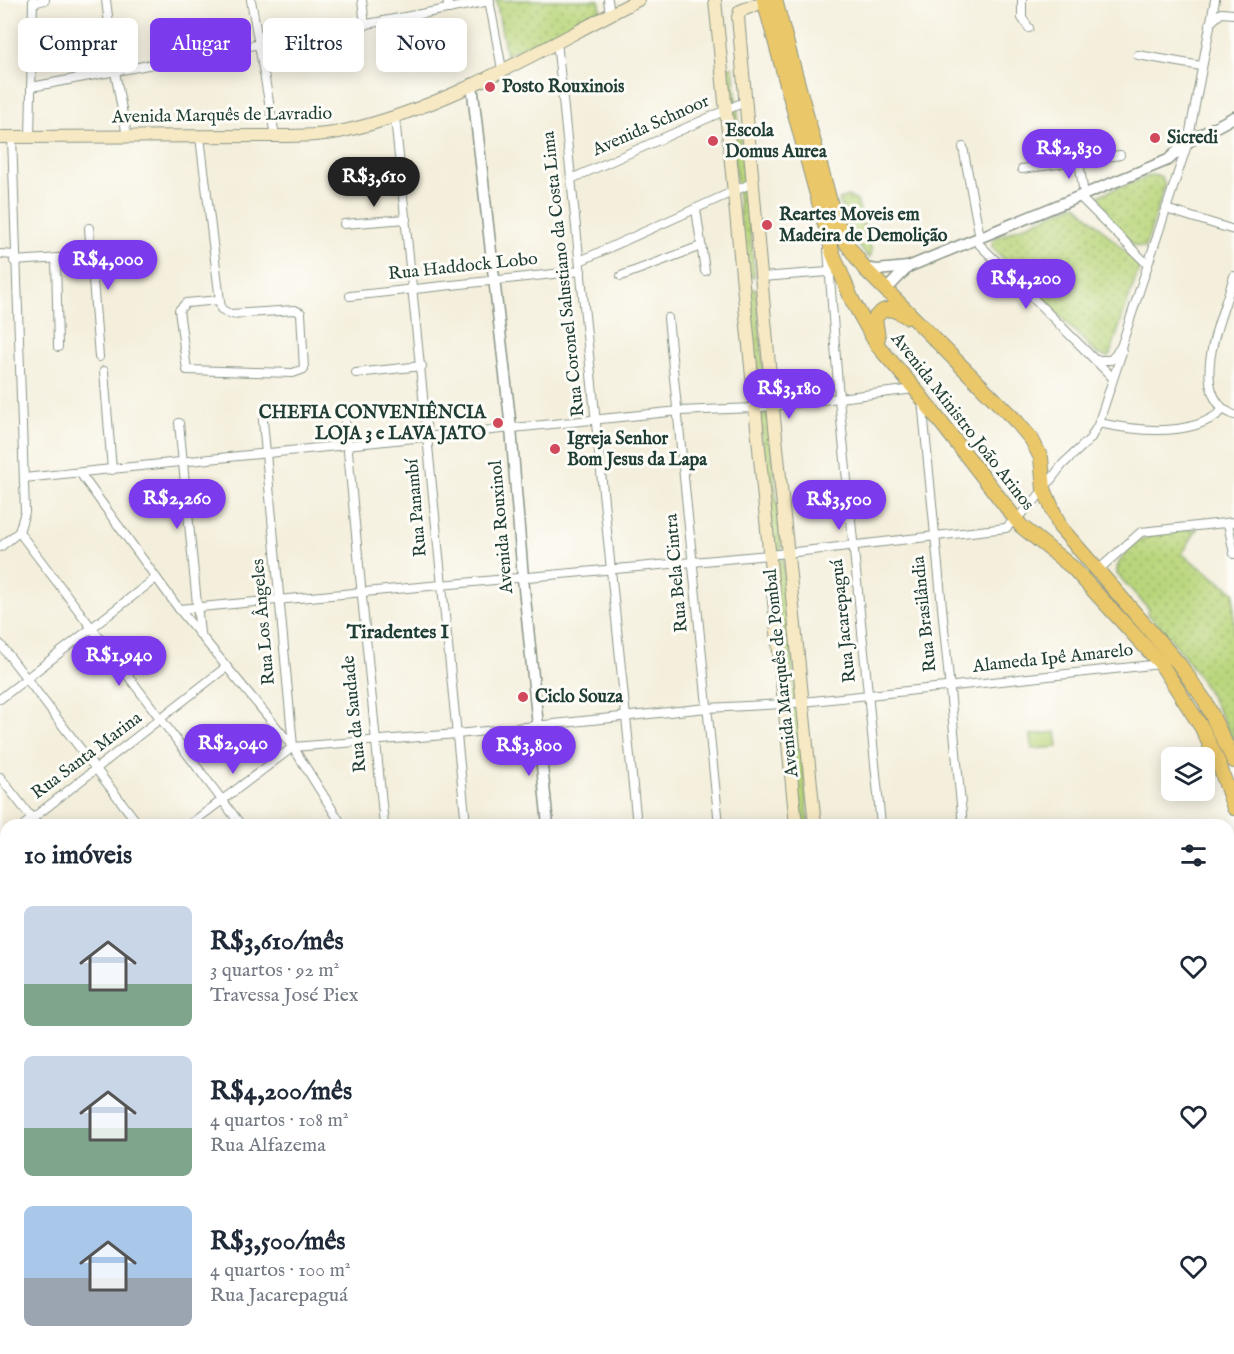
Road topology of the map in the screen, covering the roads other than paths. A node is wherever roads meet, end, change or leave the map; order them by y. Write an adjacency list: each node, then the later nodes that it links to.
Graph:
1 (45, 0): 12 (street)
2 (106, 0): 17 (street)
3 (251, 0): 24 (street)
4 (362, 0): 20 (street)
5 (608, 0): 15 (street)
6 (638, 0): 15 (main road, Avenida Marquês de Lavradio)
7 (715, 0): 19 (main road, Avenida Marquês de Pombal)
8 (723, 0): 19 (main road)
9 (768, 0): 26 (main road, Avenida Marquês de Pombal); 57 (main road, Avenida Ministro João Arinos); 67 (main road, Avenida Ministro João Arinos)
10 (1022, 0): 21 (street)
11 (1215, 0): 18 (street)
12 (33, 1): 32 (street)
13 (490, 1): 14 (street); 29 (street)
14 (448, 5): 20 (street)
15 (610, 14): 22 (main road, Avenida Marquês de Lavradio)
16 (1234, 14): 18 (street)
17 (108, 18)
18 (1210, 23): 27 (street)
19 (719, 24): 23 (main road, Avenida Marquês de Pombal)
20 (365, 26): 24 (street)
21 (1029, 28)
22 (557, 41): 29 (main road, Avenida Marquês de Lavradio); 47 (street, Rua Coronel Salustiano da Costa Lima)
23 (720, 43): 26 (main road); 34 (main road, Avenida Marquês de Pombal)
24 (259, 46): 28 (street); 38 (street)
25 (1138, 55): 27 (street)
26 (741, 58): 33 (main road, Avenida Marquês de Pombal)
27 (1201, 66): 42 (street)
28 (138, 68)
29 (502, 69): 31 (main road, Avenida Marquês de Lavradio)
30 (115, 72): 32 (street); 37 (street)
31 (472, 84): 35 (main road, Avenida Marquês de Lavradio); 74 (street, Avenida Rouxinol)
32 (31, 87): 41 (street)
33 (744, 102): 34 (street, Avenida Schnoor); 48 (main road, Avenida Marquês de Pombal)
34 (725, 111): 47 (street, Avenida Schnoor); 49 (main road, Avenida Marquês de Pombal)
35 (395, 117): 38 (main road, Avenida Marquês de Lavradio); 53 (street, Rua Panambí)
36 (1234, 117): 42 (street)
37 (127, 135): 40 (main road, Avenida Marquês de Lavradio); 41 (main road, Avenida Marquês de Lavradio)
38 (275, 136): 40 (main road, Avenida Marquês de Lavradio)
39 (6, 137): 41 (main road, Avenida Marquês de Lavradio); 62 (street)
40 (200, 137): 78 (street)
41 (30, 138)
42 (1188, 142): 50 (street); 52 (street)
43 (963, 147): 58 (street)
44 (1120, 155): 45 (street)
45 (1079, 161): 46 (street); 50 (street)
46 (1022, 169)
47 (571, 179): 64 (street, Rua Coronel Salustiano da Costa Lima)
48 (752, 183): 49 (street); 73 (main road, Avenida Marquês de Pombal)
49 (734, 192): 51 (street); 93 (main road, Avenida Marquês de Pombal)
50 (1082, 196): 58 (street); 65 (street)
51 (696, 209): 59 (street); 64 (street)
52 (1166, 209): 56 (street); 65 (street)
53 (406, 219): 54 (street); 75 (street, Rua Panambí)
54 (344, 224)
55 (89, 228): 61 (street)
56 (1234, 230)
57 (828, 234): 70 (street, Rua Jacarepaguá); 87 (main road, Avenida Ministro João Arinos)
58 (978, 239): 66 (street); 86 (street)
59 (701, 246): 68 (street); 71 (street)
60 (0, 254): 62 (street)
61 (92, 256): 63 (street); 85 (street)
62 (14, 258): 63 (street); 113 (street)
63 (56, 258): 83 (street)
64 (580, 261): 69 (street, Rua Coronel Salustiano da Costa Lima)
65 (1148, 265): 84 (street)
66 (908, 267): 67 (street); 76 (street)
67 (864, 268): 76 (main road, Avenida Ministro João Arinos)
68 (705, 271)
69 (581, 272): 74 (street, Rua Haddock Lobo); 102 (street, Rua Coronel Salustiano da Costa Lima)
70 (828, 272): 73 (street); 95 (street, Rua Jacarepaguá)
71 (621, 276)
72 (1234, 276): 79 (street)
73 (762, 277): 92 (main road, Avenida Marquês de Pombal)
74 (493, 280): 75 (street, Rua Haddock Lobo); 106 (street, Avenida Rouxinol)
75 (413, 290): 77 (street, Rua Haddock Lobo); 88 (street, Rua Panambí)
76 (886, 290): 81 (main road); 82 (main road, Avenida Ministro João Arinos)
77 (350, 296)
78 (220, 300): 78 (street)
79 (1230, 304): 96 (street)
80 (668, 318): 97 (street, Rua Bela Cintra)
81 (875, 318): 82 (main road); 87 (main road)
82 (921, 325): 114 (main road, Avenida Ministro João Arinos)
83 (58, 347)
84 (1121, 347): 86 (street); 91 (street)
85 (99, 357)
86 (1095, 360): 91 (street)
87 (892, 364): 94 (main road, Avenida Ministro João Arinos)
88 (422, 366): 90 (street); 107 (street, Rua Panambí)
89 (104, 371): 111 (street)
90 (356, 374)
91 (1113, 378): 105 (street)
92 (771, 387): 93 (main road); 98 (main road, Avenida Marquês de Pombal)
93 (752, 389): 99 (main road, Avenida Marquês de Pombal)
94 (919, 394): 95 (street); 115 (main road, Avenida Ministro João Arinos); 120 (street, Rua Brasilândia)
95 (839, 399): 98 (street); 121 (street, Rua Jacarepaguá)
96 (1223, 410): 100 (street); 105 (street)
97 (679, 411): 99 (street); 102 (street); 126 (street, Rua Bela Cintra)
98 (773, 411): 99 (main road); 118 (main road, Avenida Marquês de Pombal)
99 (755, 413): 119 (main road, Avenida Marquês de Pombal)
100 (1234, 415)
101 (345, 420): 108 (street, Rua da Saudade)
102 (596, 420): 106 (street); 127 (street, Rua Coronel Salustiano da Costa Lima)
103 (263, 421): 109 (street, Rua Los Ângeles)
104 (179, 423): 110 (street)
105 (1099, 423): 114 (street)
106 (511, 428): 107 (street); 130 (street, Avenida Rouxinol)
107 (428, 438): 108 (street); 132 (street, Rua Panambí)
108 (347, 445): 109 (street); 133 (street, Rua da Saudade)
109 (266, 454): 110 (street); 134 (street, Rua Los Ângeles)
110 (183, 460): 111 (street); 136 (street)
111 (112, 470): 112 (street)
112 (80, 473): 113 (street); 129 (street)
113 (24, 478): 117 (street)
114 (1044, 489): 115 (street); 128 (main road, Avenida Ministro João Arinos)
115 (1016, 521): 120 (street); 131 (main road, Avenida Ministro João Arinos)
116 (1231, 522): 123 (street); 128 (street)
117 (20, 532): 122 (street); 137 (street)
118 (786, 534): 119 (main road); 124 (main road, Avenida Marquês de Pombal)
119 (767, 537): 125 (main road, Avenida Marquês de Pombal)
120 (934, 538): 121 (street); 145 (street, Rua Brasilândia)
121 (853, 546): 124 (street); 146 (street, Rua Jacarepaguá)
122 (0, 547)
123 (1234, 554)
124 (788, 558): 125 (main road); 143 (main road, Avenida Marquês de Pombal)
125 (769, 559): 126 (street); 144 (main road, Avenida Marquês de Pombal)
126 (693, 560): 127 (street); 149 (street, Rua Bela Cintra)
127 (611, 568): 130 (street); 151 (street, Rua Coronel Salustiano da Costa Lima)
128 (1097, 571): 131 (main road); 157 (main road, Avenida Ministro João Arinos)
129 (156, 578): 135 (street); 137 (street)
130 (523, 578): 132 (street); 153 (street, Avenida Rouxinol)
131 (1086, 582): 140 (main road, Avenida Ministro João Arinos)
132 (441, 586): 133 (street); 154 (street, Rua Panambí)
133 (360, 594): 134 (street); 155 (street, Rua da Saudade)
134 (278, 602): 136 (street); 156 (street, Rua Los Ângeles)
135 (179, 609): 136 (street); 138 (street)
136 (197, 609): 138 (street)
137 (91, 630): 142 (street); 152 (street)
138 (200, 635): 141 (street)
139 (0, 644): 142 (street)
140 (1161, 664): 145 (street, Alameda Ipê Amarelo); 161 (main road, Avenida Ministro João Arinos)
141 (225, 668): 152 (street, Rua Santa Marina); 156 (street)
142 (26, 679): 147 (street); 158 (street)
143 (801, 683): 144 (main road); 148 (main road, Avenida Marquês de Pombal)
144 (782, 686): 150 (main road, Avenida Marquês de Pombal)
145 (949, 687): 146 (street, Alameda Ipê Amarelo); 176 (street, Rua Brasilândia)
146 (868, 695): 148 (street, Alameda Ipê Amarelo); 175 (street, Rua Jacarepaguá)
147 (0, 699)
148 (803, 707): 150 (main road); 174 (main road, Avenida Marquês de Pombal)
149 (707, 708): 150 (street); 151 (street); 172 (street, Rua Bela Cintra)
150 (784, 709): 173 (main road, Avenida Marquês de Pombal)
151 (626, 716): 153 (street); 171 (street, Rua Coronel Salustiano da Costa Lima)
152 (161, 720): 158 (street, Rua Santa Marina); 160 (street)
153 (537, 726): 154 (street); 170 (street, Avenida Rouxinol)
154 (458, 734): 155 (street); 169 (street, Rua Panambí)
155 (374, 741): 156 (street); 168 (street, Rua da Saudade)
156 (293, 747): 160 (street); 167 (street)
157 (1234, 761)
158 (95, 769): 163 (street, Rua Santa Marina); 164 (street)
159 (0, 777): 162 (street)
160 (222, 800): 165 (street); 166 (street)
161 (1234, 808)
162 (32, 819)
163 (37, 819)
164 (134, 819)
165 (197, 819)
166 (236, 819)
167 (338, 819)
168 (383, 819)
169 (465, 819)
170 (547, 819)
171 (636, 819)
172 (717, 819)
173 (795, 819)
174 (814, 819)
175 (879, 819)
176 (962, 819)

